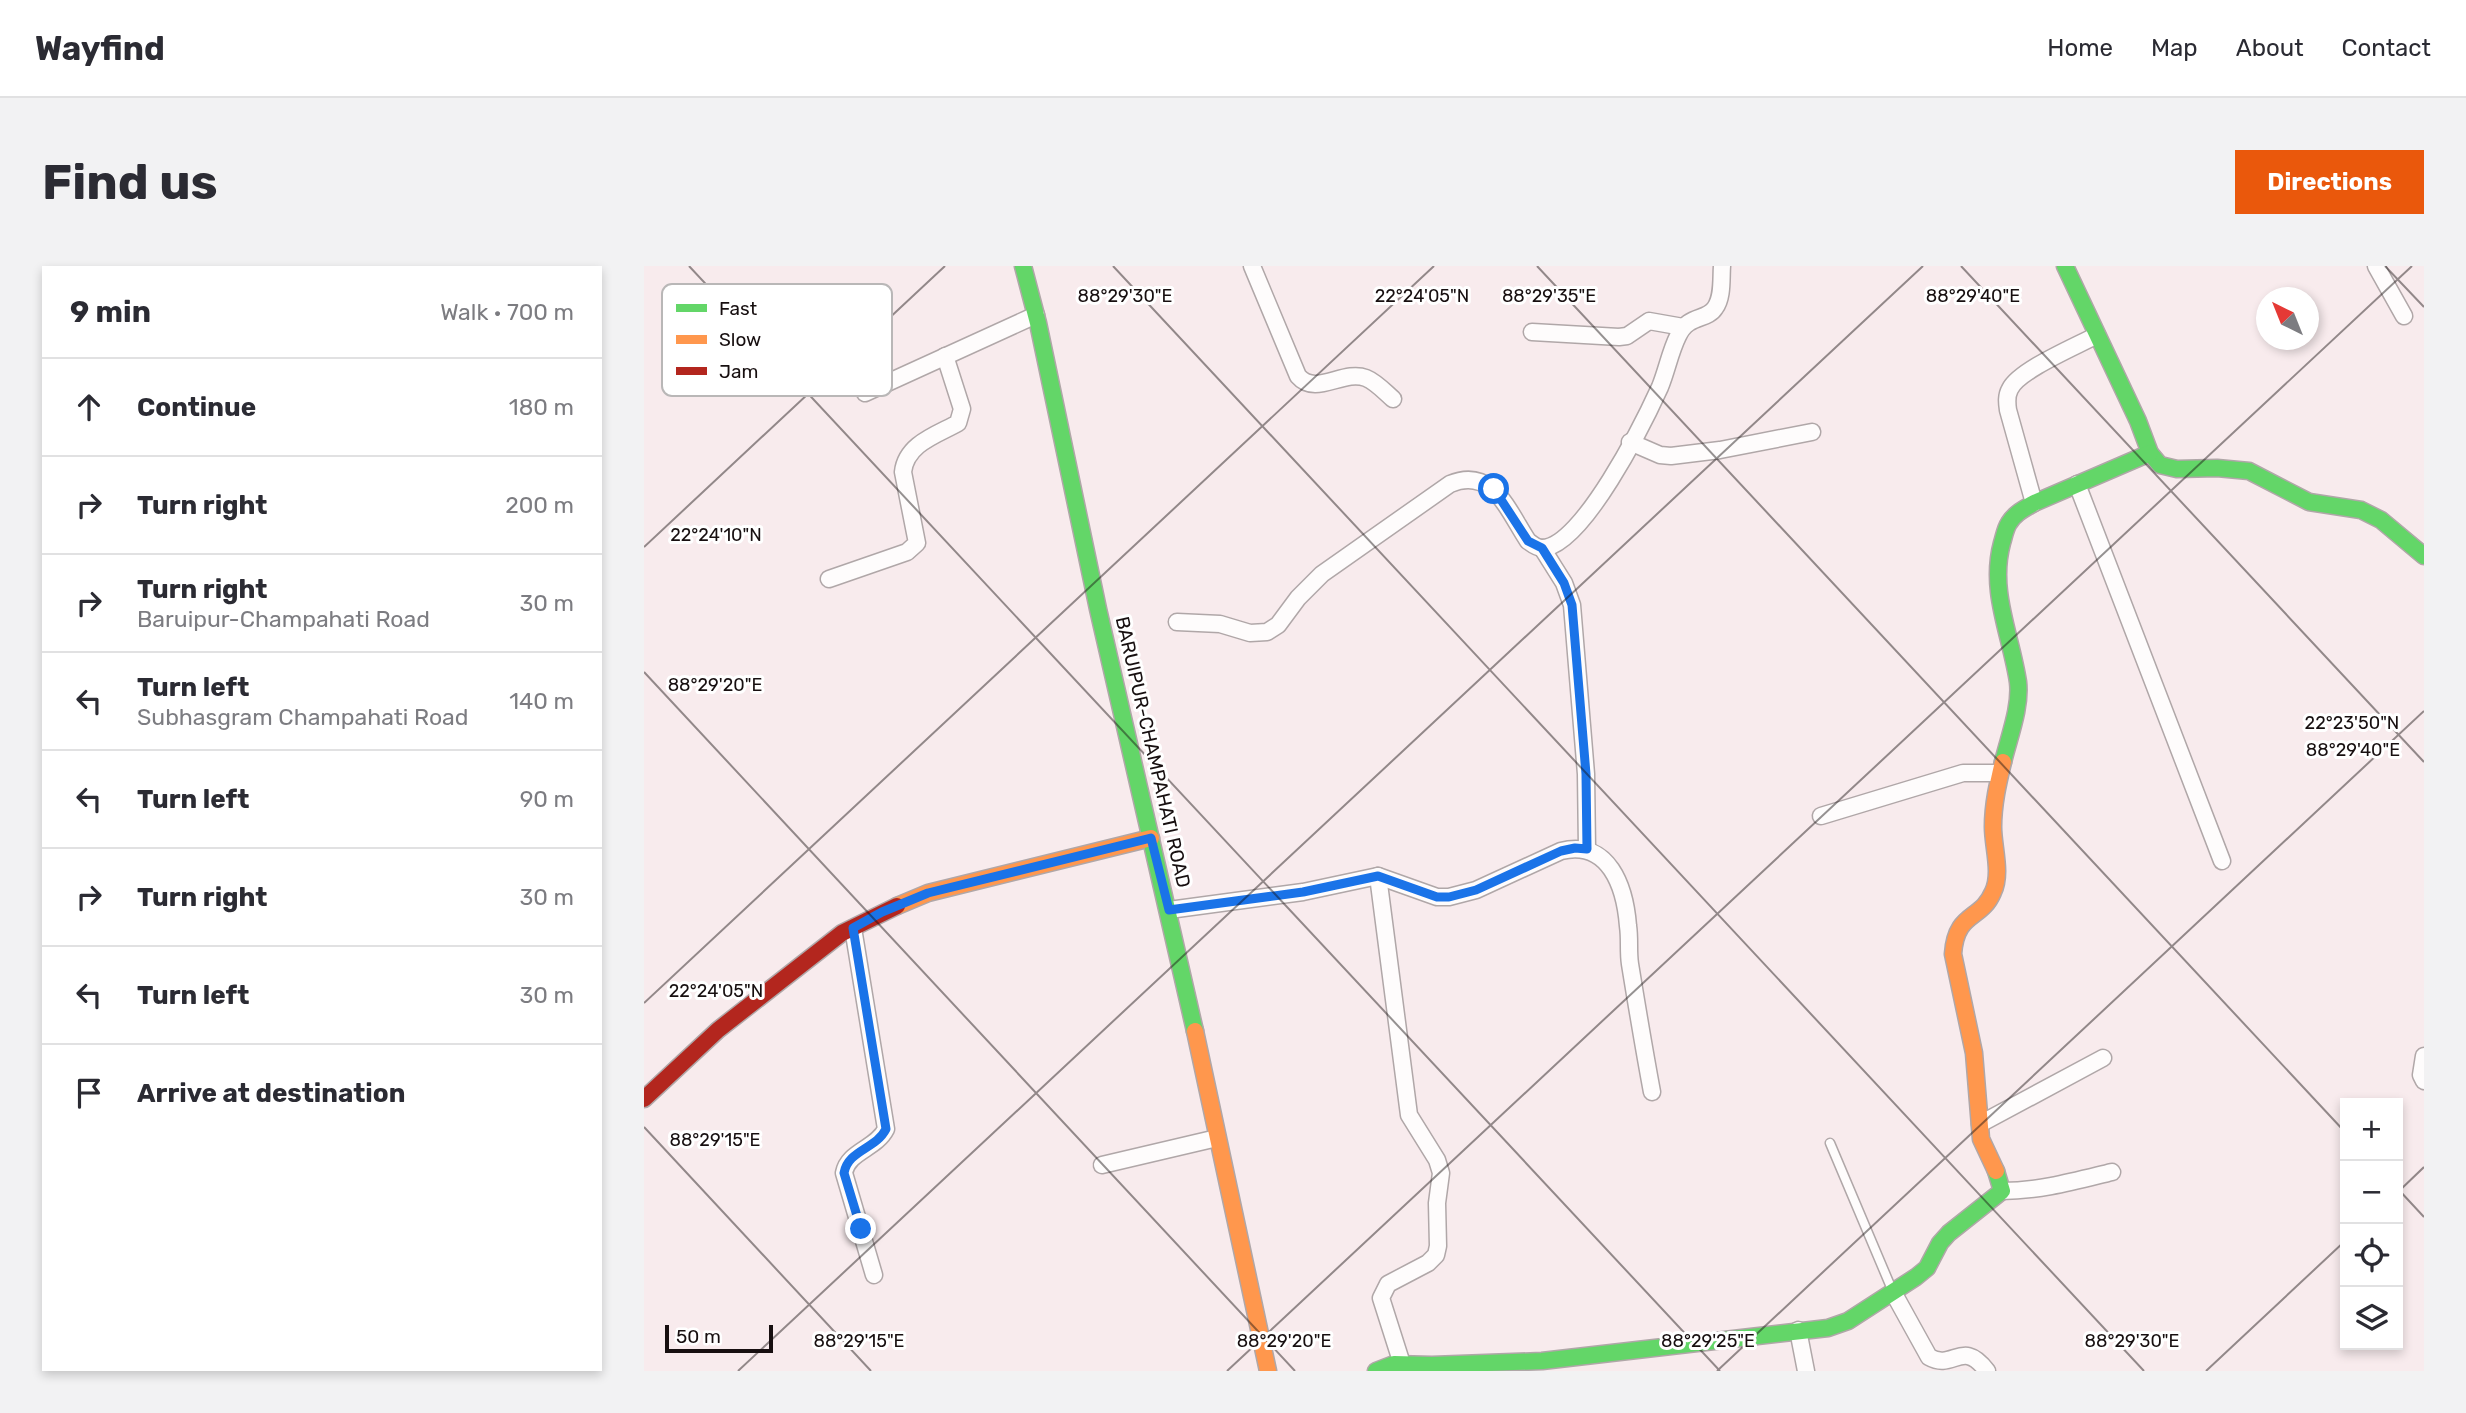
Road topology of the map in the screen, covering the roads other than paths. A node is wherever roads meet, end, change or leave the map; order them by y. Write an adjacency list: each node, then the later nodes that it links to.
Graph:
1 (1023, 266): 6 (street, BARUIPUR-CHAMPAHATI ROAD)
2 (1252, 266): 13 (street)
3 (1722, 266): 8 (street)
4 (2065, 266): 10 (street)
5 (2376, 266): 7 (street)
6 (1036, 315): 11 (street); 25 (street, BARUIPUR-CHAMPAHATI ROAD)
7 (2404, 316)
8 (1683, 327): 9 (street); 15 (street)
9 (1532, 332)
10 (2097, 335): 16 (street); 18 (street)
11 (945, 356): 12 (street); 21 (street)
12 (892, 381)
13 (1393, 399)
14 (1812, 432): 15 (street)
15 (1630, 442): 19 (street)
16 (2150, 453): 17 (street); 20 (street)
17 (2077, 484): 18 (street); 27 (street)
18 (2034, 503): 23 (street)
19 (1542, 548): 22 (street); 26 (street)
20 (2424, 556)
21 (829, 579)
22 (1177, 621)
23 (2000, 772): 24 (street); 36 (street)
24 (1821, 816)
25 (1151, 838): 29 (street, BARUIPUR-CHAMPAHATI ROAD); 30 (street)
26 (1587, 849): 28 (street); 34 (street)
27 (2222, 860)
28 (1378, 876): 29 (street); 45 (street)
29 (1169, 910): 37 (street, BARUIPUR-CHAMPAHATI ROAD)
30 (853, 928): 35 (street); 42 (street)
31 (2424, 1056): 33 (street)
32 (2103, 1058): 36 (street)
33 (2424, 1081)
34 (1652, 1092)
35 (644, 1099)
36 (1980, 1124): 41 (street)
37 (1217, 1138): 39 (street); 47 (street, BARUIPUR-CHAMPAHATI ROAD)
38 (1830, 1143): 43 (lane)
39 (1102, 1165)
40 (2112, 1172): 41 (street)
41 (2001, 1191): 43 (street)
42 (874, 1275)
43 (1893, 1292): 44 (street); 50 (street)
44 (1798, 1330): 46 (street); 49 (street)
45 (1402, 1364): 46 (street); 48 (street)
46 (1442, 1368)
47 (1268, 1371)
48 (1376, 1371)
49 (1806, 1371)
50 (1987, 1371)

